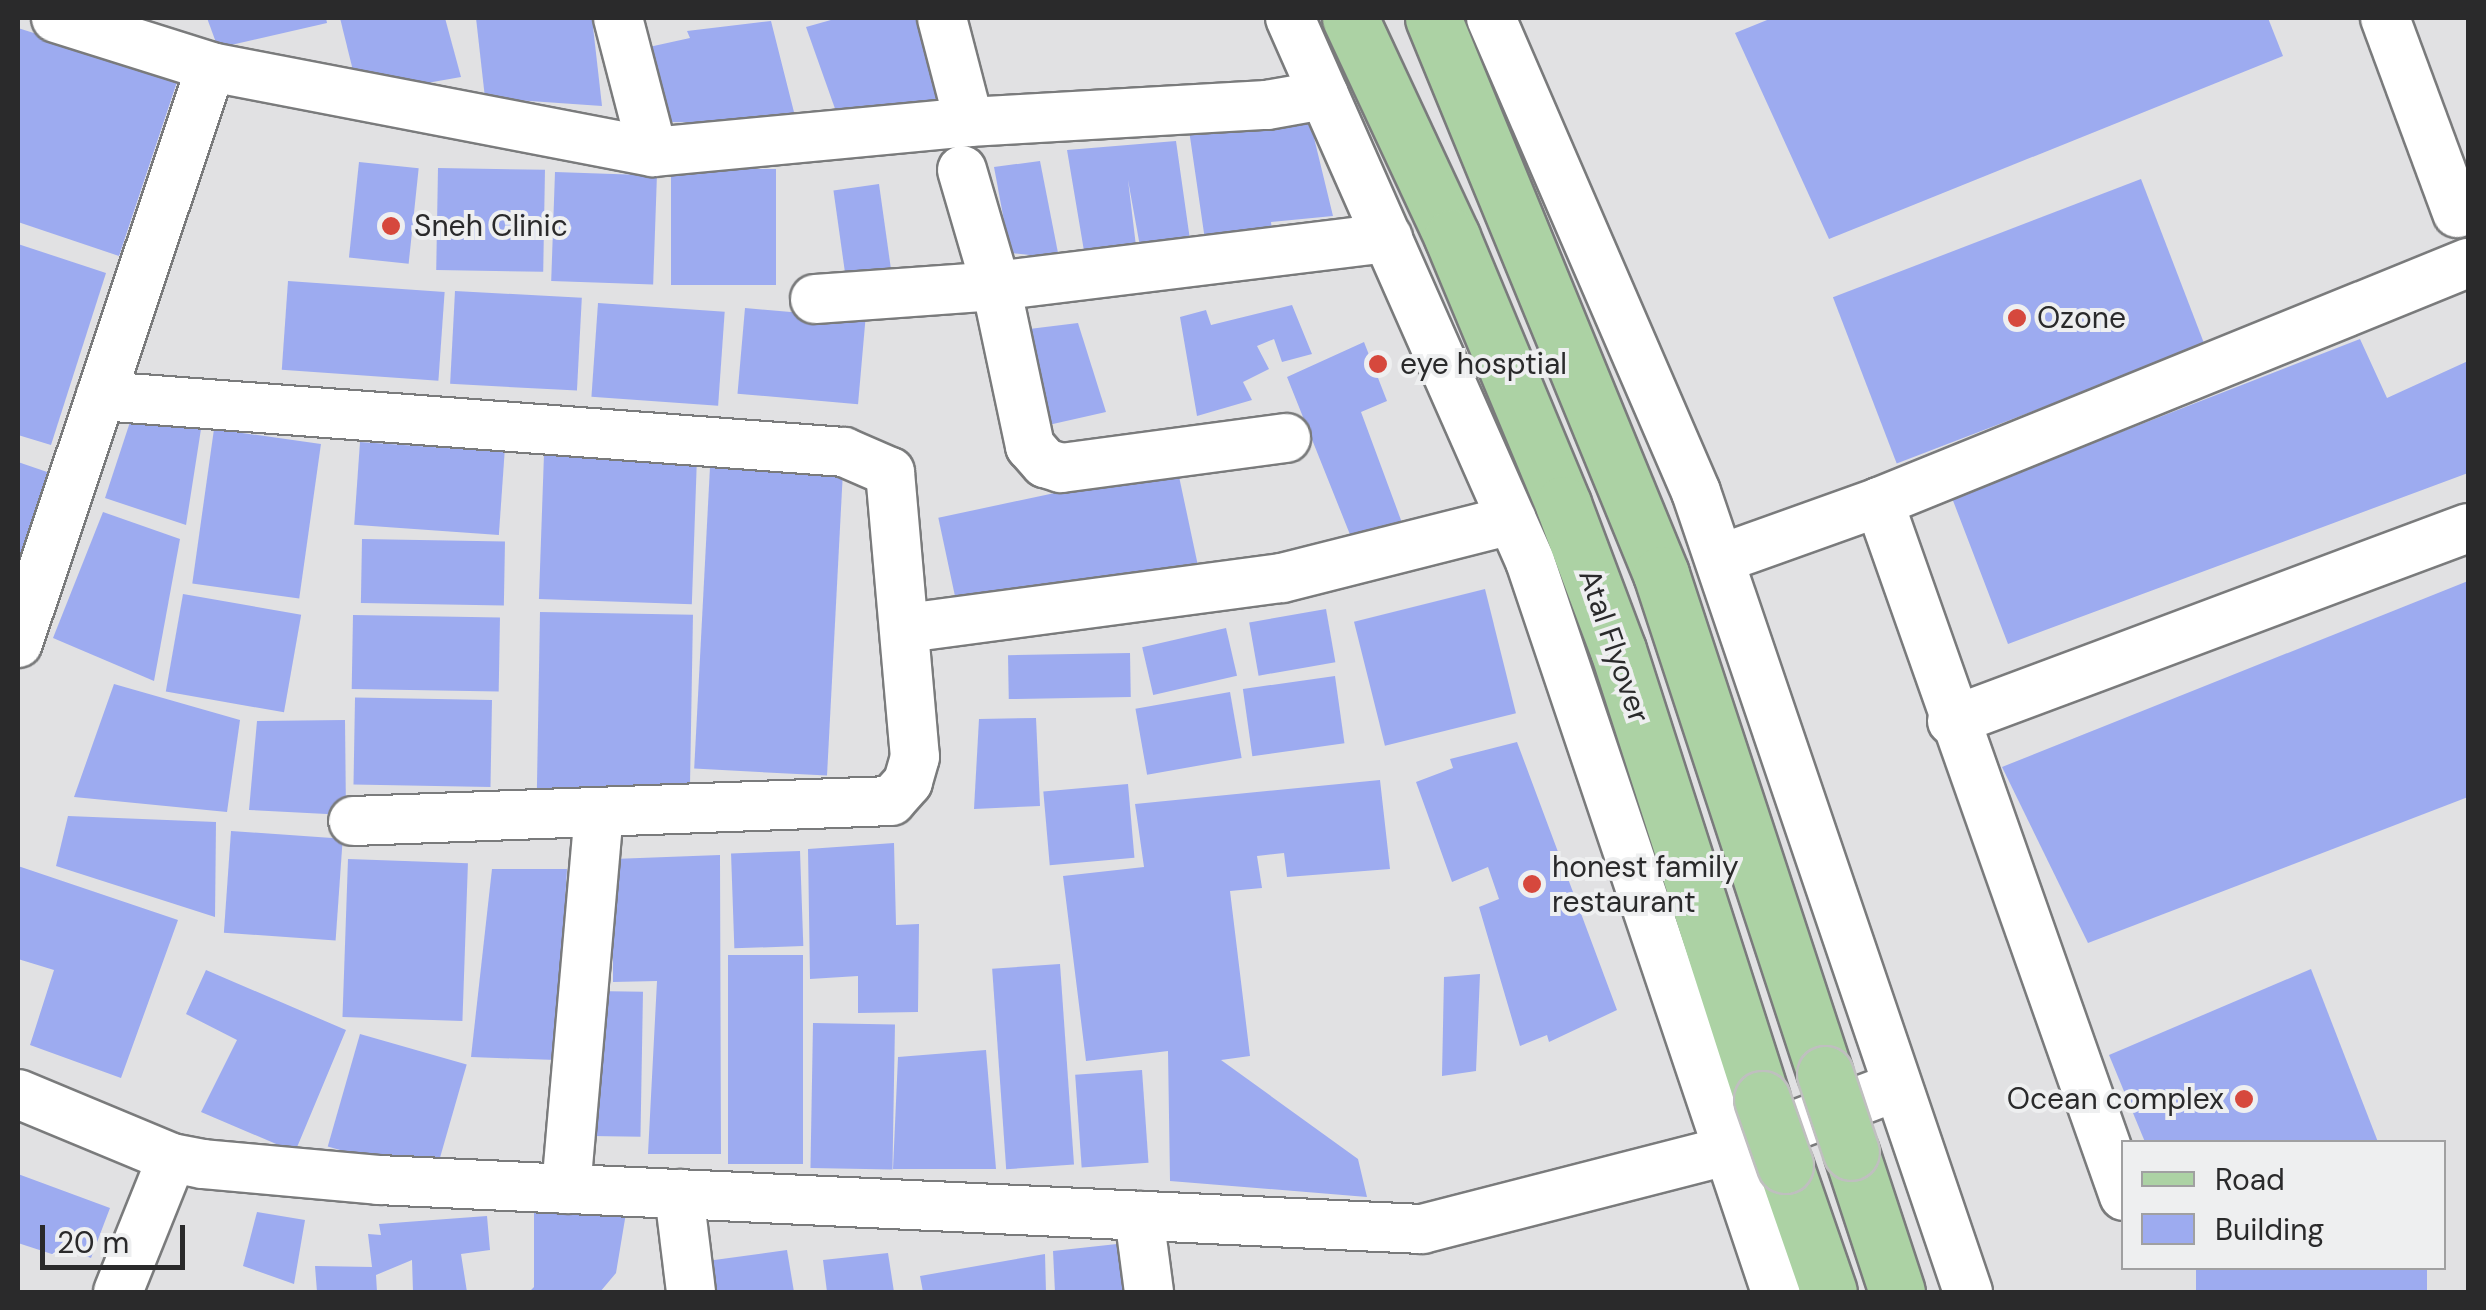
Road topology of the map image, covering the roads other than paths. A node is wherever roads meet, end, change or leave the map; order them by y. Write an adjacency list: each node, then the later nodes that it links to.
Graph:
1 (56, 18): 9 (street)
2 (618, 18): 12 (street)
3 (942, 18): 11 (street)
4 (1290, 18): 10 (street)
5 (1350, 18): 42 (main road, Atal Flyover, bridge)
6 (1432, 18): 43 (main road, bridge)
7 (1490, 18): 24 (street)
8 (2384, 18): 14 (street)
9 (212, 68): 12 (street); 19 (street)
10 (1324, 95): 11 (street); 15 (street)
11 (969, 122): 12 (street)
12 (653, 152)
13 (962, 170): 17 (street)
14 (2457, 213)
15 (1388, 238): 17 (street); 22 (street)
16 (2468, 263): 21 (street)
17 (996, 286): 18 (street); 20 (street)
18 (815, 299)
19 (101, 396): 25 (street); 26 (street)
20 (1286, 438)
21 (1879, 502): 24 (street); 27 (street)
22 (1512, 520): 25 (street); 32 (street)
23 (2468, 528): 27 (street)
24 (1720, 558): 30 (street)
25 (906, 628): 28 (street)
26 (18, 643)
27 (1952, 721): 34 (street)
28 (600, 814): 29 (street); 35 (street)
29 (353, 821)
30 (1896, 1087): 32 (street); 44 (street)
31 (18, 1094): 33 (street)
32 (1729, 1150): 37 (street); 41 (street)
33 (172, 1158): 35 (street); 38 (street)
34 (2121, 1188)
35 (566, 1189): 36 (street)
36 (679, 1194): 37 (street); 39 (street)
37 (1139, 1216): 40 (street)
38 (118, 1292)
39 (692, 1292)
40 (1149, 1292)
41 (1776, 1292)
42 (1829, 1292)
43 (1897, 1292)
44 (1968, 1292)

